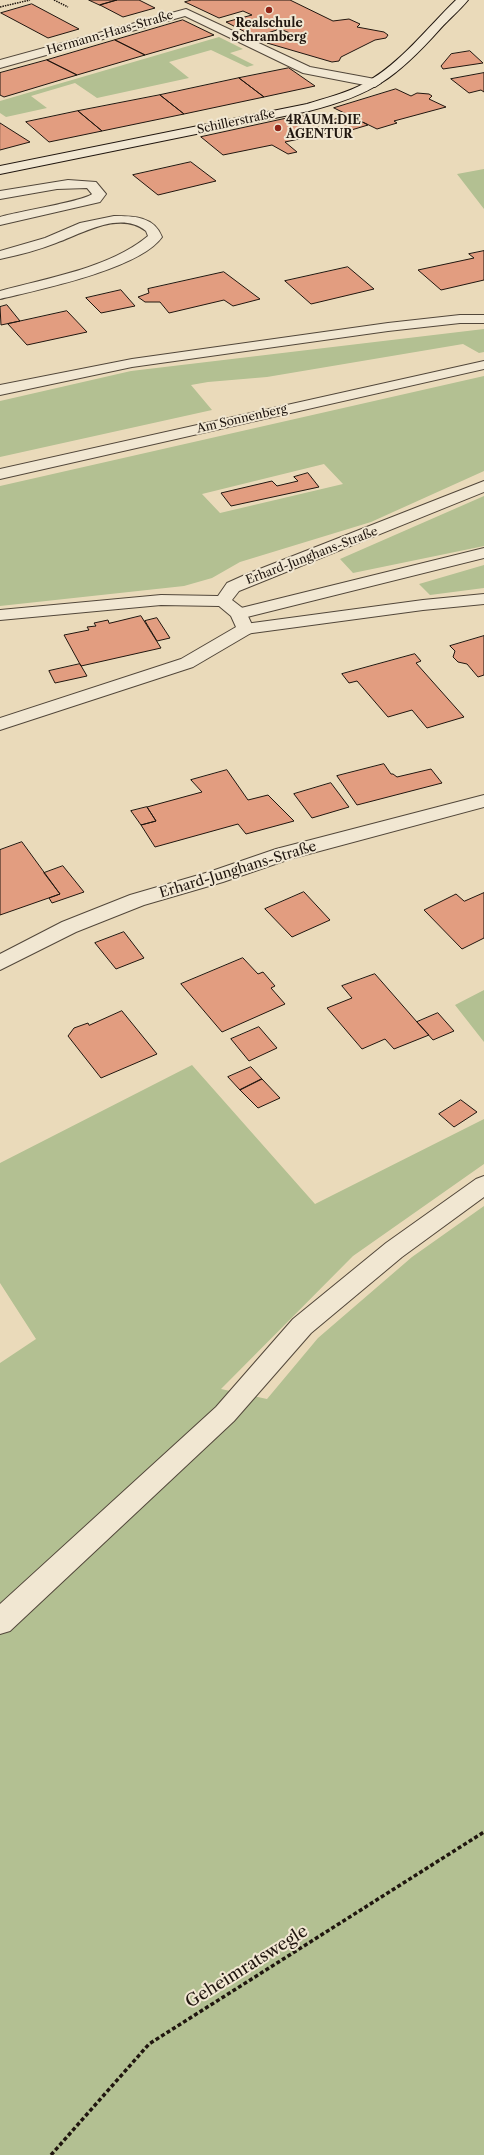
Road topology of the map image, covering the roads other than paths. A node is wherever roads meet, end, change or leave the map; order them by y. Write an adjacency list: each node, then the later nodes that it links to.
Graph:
1 (462, 0): 3 (street, Schillerstraße)
2 (0, 64): 3 (street, Hermann-Haas-Straße)
3 (375, 83): 4 (street, Schillerstraße)
4 (0, 170)
5 (0, 195): 6 (street)
6 (0, 221)
7 (0, 256): 8 (street)
8 (0, 295)
9 (484, 319): 11 (street)
10 (484, 365): 12 (street, Am Sonnenberg)
11 (0, 390)
12 (0, 474)
13 (484, 486): 16 (street, Erhard-Junghans-Straße)
14 (484, 553): 18 (street)
15 (484, 599): 18 (street)
16 (223, 601): 17 (street); 18 (street)
17 (0, 616)
18 (242, 621): 19 (street)
19 (0, 724)
20 (484, 800): 21 (street, Erhard-Junghans-Straße)
21 (0, 963)
22 (484, 1185): 23 (street)
23 (0, 1622)

